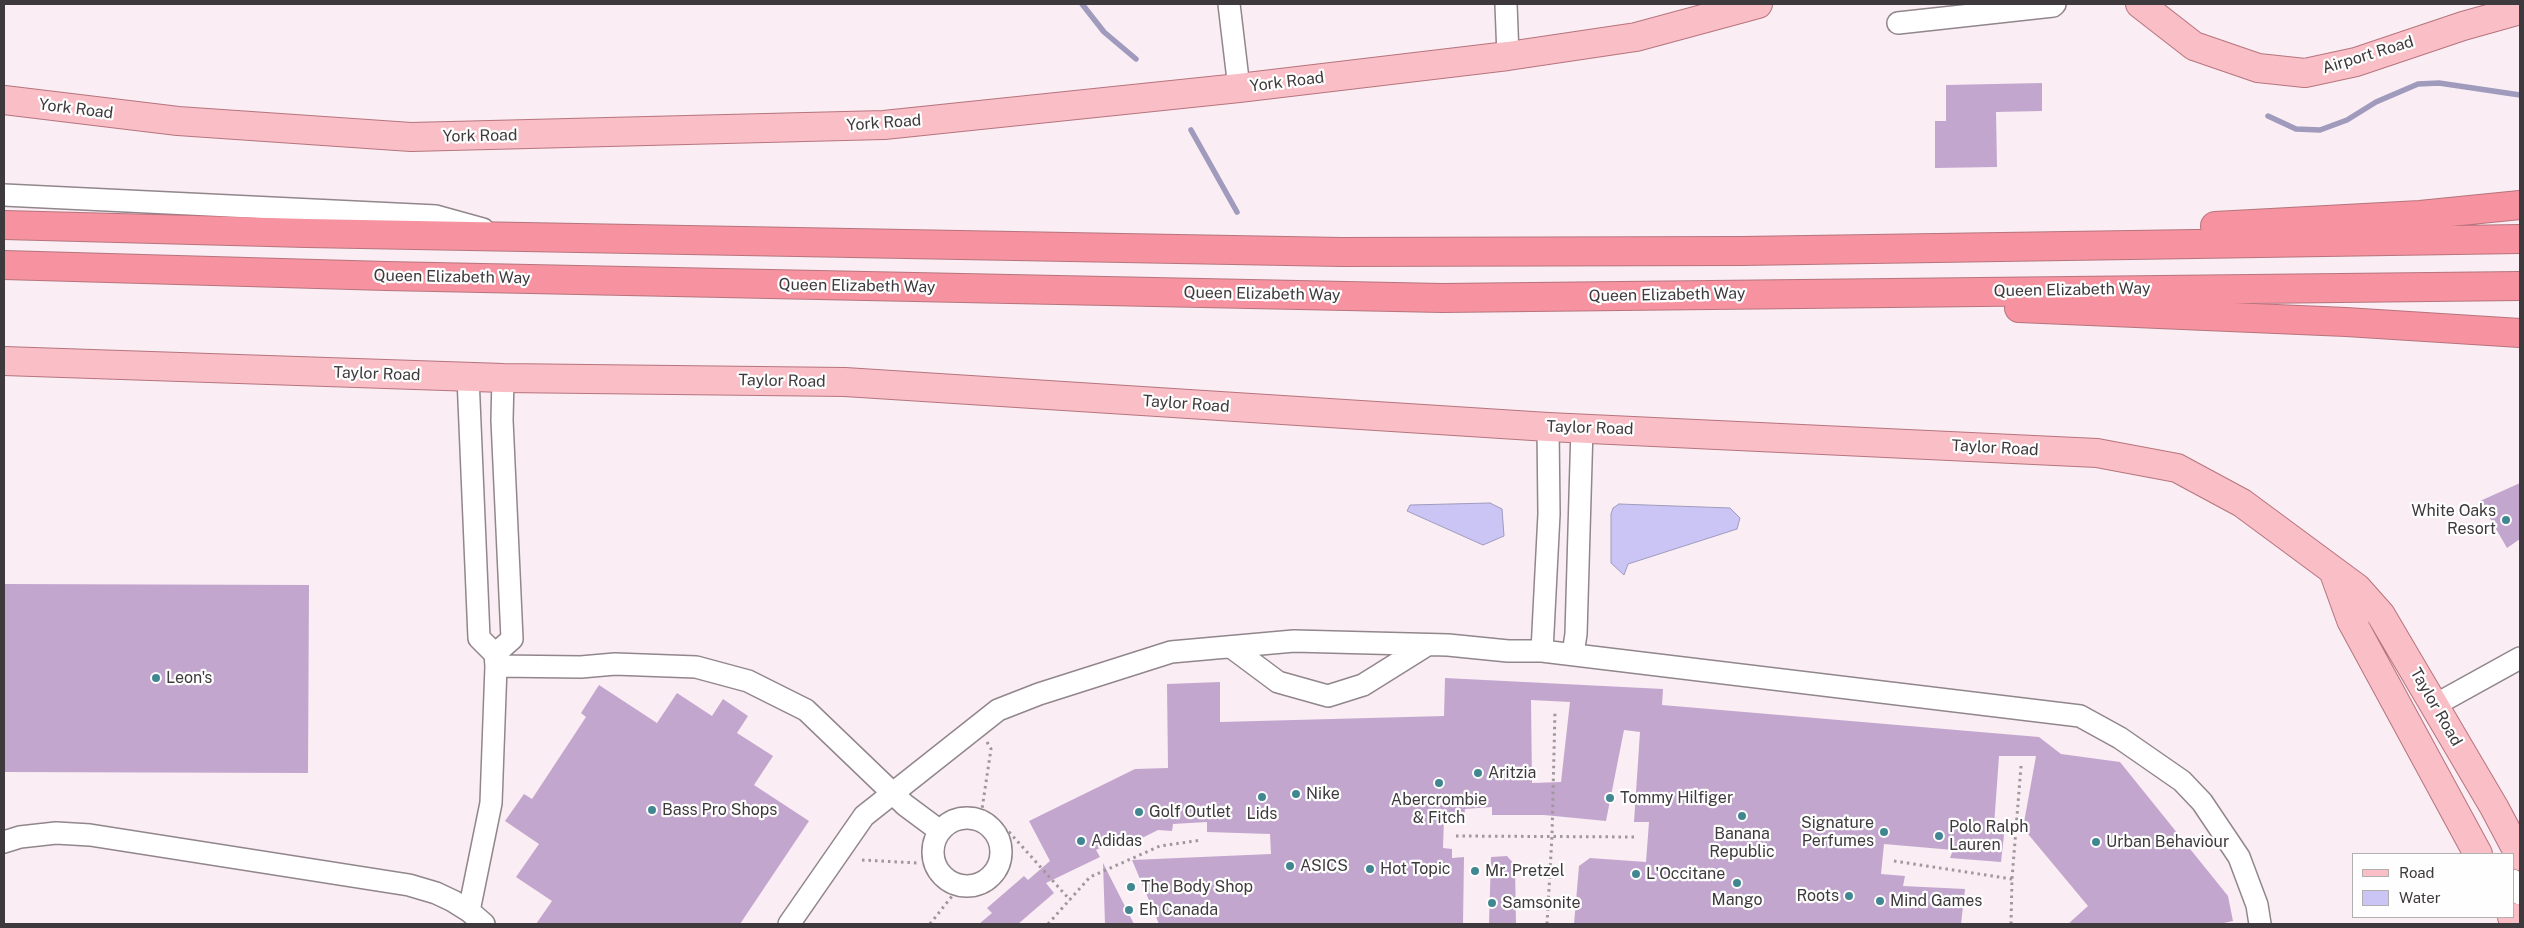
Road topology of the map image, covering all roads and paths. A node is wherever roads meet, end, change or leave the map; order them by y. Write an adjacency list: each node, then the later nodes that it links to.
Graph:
1 (1229, 4): 9 (street)
2 (1506, 4): 8 (street)
3 (1758, 4): 8 (main road, York Road)
4 (2055, 4): 7 (street)
5 (2140, 4): 6 (main road, Airport Road)
6 (2520, 10)
7 (1898, 23)
8 (1508, 56): 9 (main road, York Road)
9 (1239, 88): 10 (main road, York Road)
10 (4, 100)
11 (4, 195): 14 (street)
12 (2520, 205): 16 (highway)
13 (4, 225): 14 (highway)
14 (510, 237): 16 (highway)
15 (2520, 239): 16 (highway)
16 (1742, 251)
17 (4, 265): 19 (highway, Queen Elizabeth Way)
18 (2520, 286): 19 (highway, Queen Elizabeth Way)
19 (1703, 295): 20 (highway)
20 (2520, 333)
21 (4, 361): 22 (main road, Taylor Road)
22 (468, 377): 23 (main road, Taylor Road); 32 (street)
23 (503, 378): 24 (main road, Taylor Road); 32 (street)
24 (1548, 427): 25 (main road, Taylor Road); 29 (street)
25 (1582, 428): 26 (main road, Taylor Road); 30 (street)
26 (2334, 573): 33 (main road, Taylor Road); 38 (main road, Taylor Road)
27 (1427, 645): 28 (street); 28 (street); 29 (street)
28 (1231, 647): 35 (street)
29 (1542, 651): 30 (street)
30 (1572, 654): 63 (street)
31 (2520, 658): 33 (street)
32 (495, 660): 37 (street); 57 (street)
33 (2435, 706): 48 (main road, Taylor Road)
34 (1555, 710): 41 (path)
35 (979, 726): 37 (street); 42 (path)
36 (2021, 766): 52 (path)
37 (894, 792): 39 (street); 58 (street)
38 (2452, 806): 46 (main road, Taylor Road); 47 (street)
39 (940, 831): 42 (street); 54 (street)
40 (1456, 836): 41 (path)
41 (1552, 836): 43 (path); 61 (path)
42 (1005, 837): 54 (street); 56 (path)
43 (1636, 837)
44 (1202, 840): 56 (path)
45 (4, 842): 57 (street)
46 (2477, 853)
47 (2493, 853)
48 (2520, 856)
49 (862, 860): 51 (path)
50 (1894, 861): 52 (path)
51 (918, 863)
52 (2012, 879): 62 (path)
53 (2514, 882): 55 (street)
54 (960, 886): 59 (path)
55 (2520, 894)
56 (1070, 900): 60 (path)
57 (476, 918)
58 (788, 924)
59 (930, 924)
60 (1048, 924)
61 (1547, 924)
62 (2011, 924)
63 (2260, 924)

